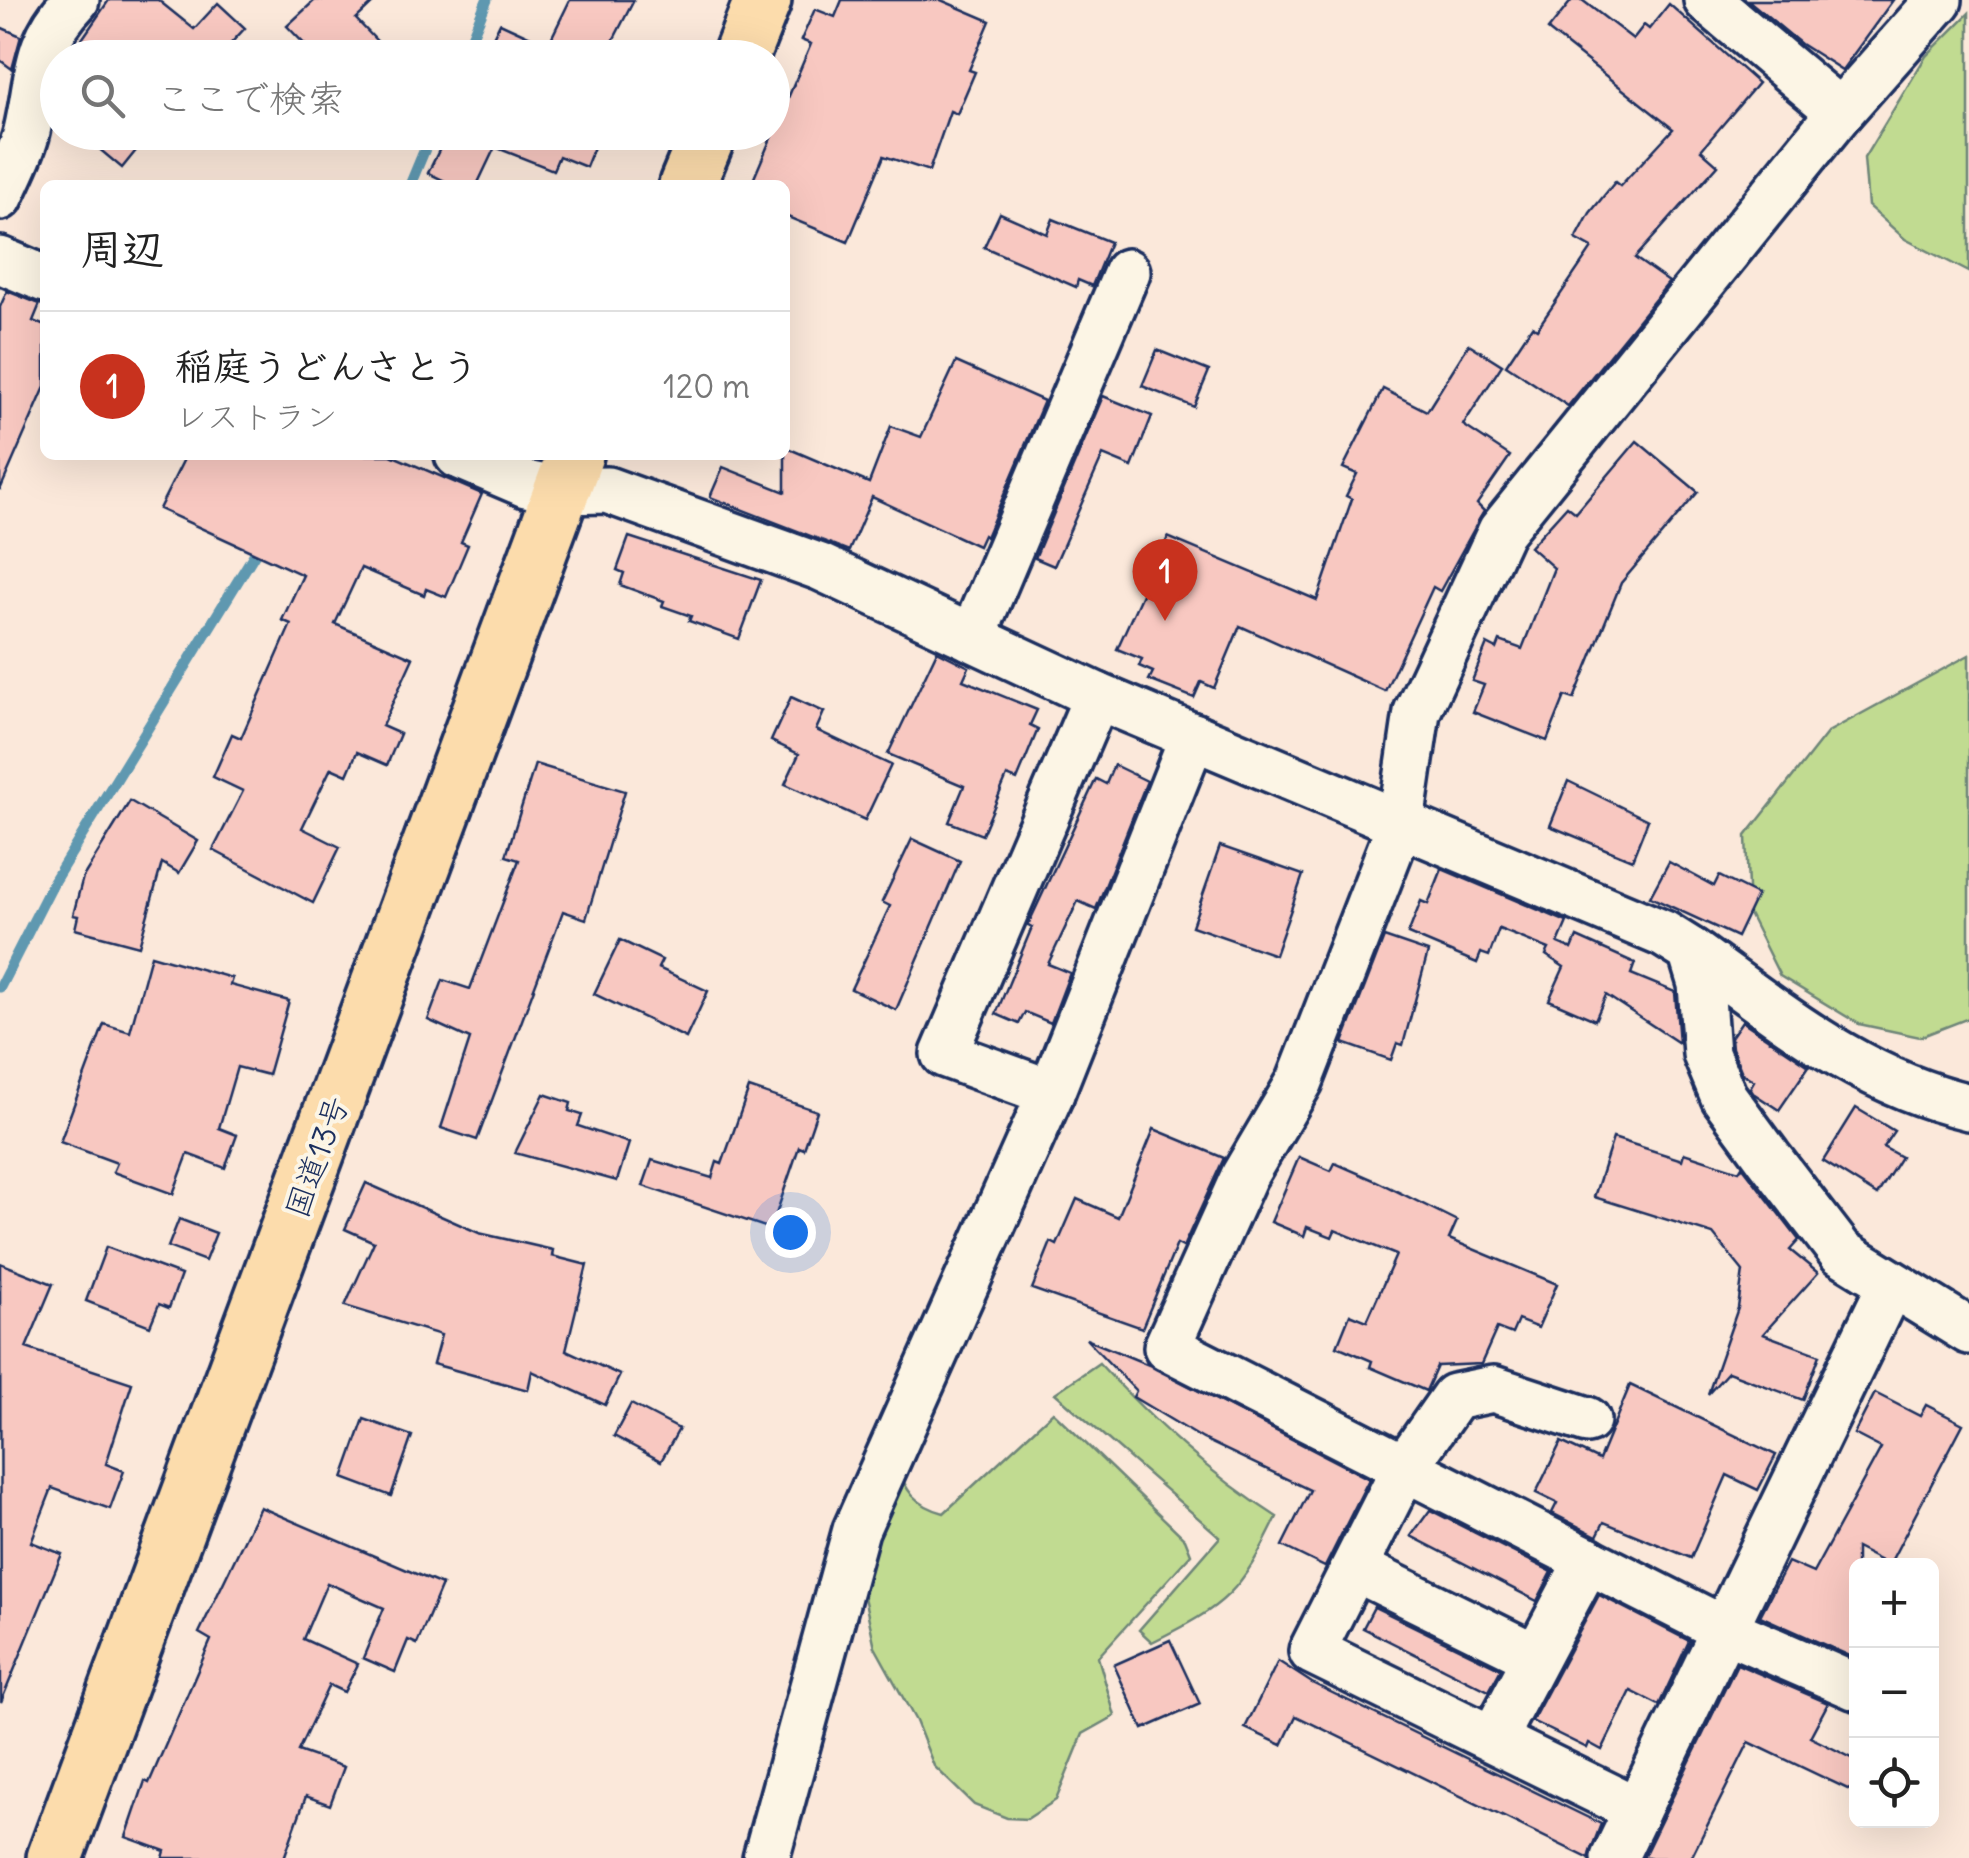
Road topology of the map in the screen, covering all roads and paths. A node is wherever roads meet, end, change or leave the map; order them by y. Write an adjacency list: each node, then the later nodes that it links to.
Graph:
1 (76, 0): 5 (street)
2 (764, 0): 6 (highway)
3 (1707, 0): 8 (street)
4 (1939, 0): 8 (street)
5 (46, 40)
6 (747, 40)
7 (40, 52): 11 (street)
8 (1840, 112): 20 (street)
9 (702, 150): 10 (highway)
10 (689, 180)
11 (0, 197)
12 (0, 260): 14 (street)
13 (1127, 272): 17 (street)
14 (40, 277)
15 (470, 460): 16 (street)
16 (568, 473): 17 (street); 35 (highway, 国道13号)
17 (972, 638): 18 (street)
18 (1097, 696): 19 (street); 22 (street)
19 (1194, 736): 20 (street); 22 (street)
20 (1402, 822): 21 (street); 27 (street)
21 (1691, 952): 23 (street); 24 (street)
22 (1050, 1093): 36 (street)
23 (1969, 1107)
24 (1890, 1286): 25 (street); 30 (street)
25 (1969, 1331)
26 (1586, 1420): 27 (street)
27 (1404, 1466): 28 (street); 29 (street)
28 (1588, 1560): 30 (street); 31 (street)
29 (1354, 1568): 31 (street); 33 (street)
30 (1723, 1628): 32 (street); 34 (street)
31 (1536, 1657): 33 (street)
32 (1849, 1684)
33 (1493, 1739): 34 (street)
34 (1636, 1810): 37 (street)
35 (60, 1856)
36 (766, 1858)
37 (1614, 1858)

